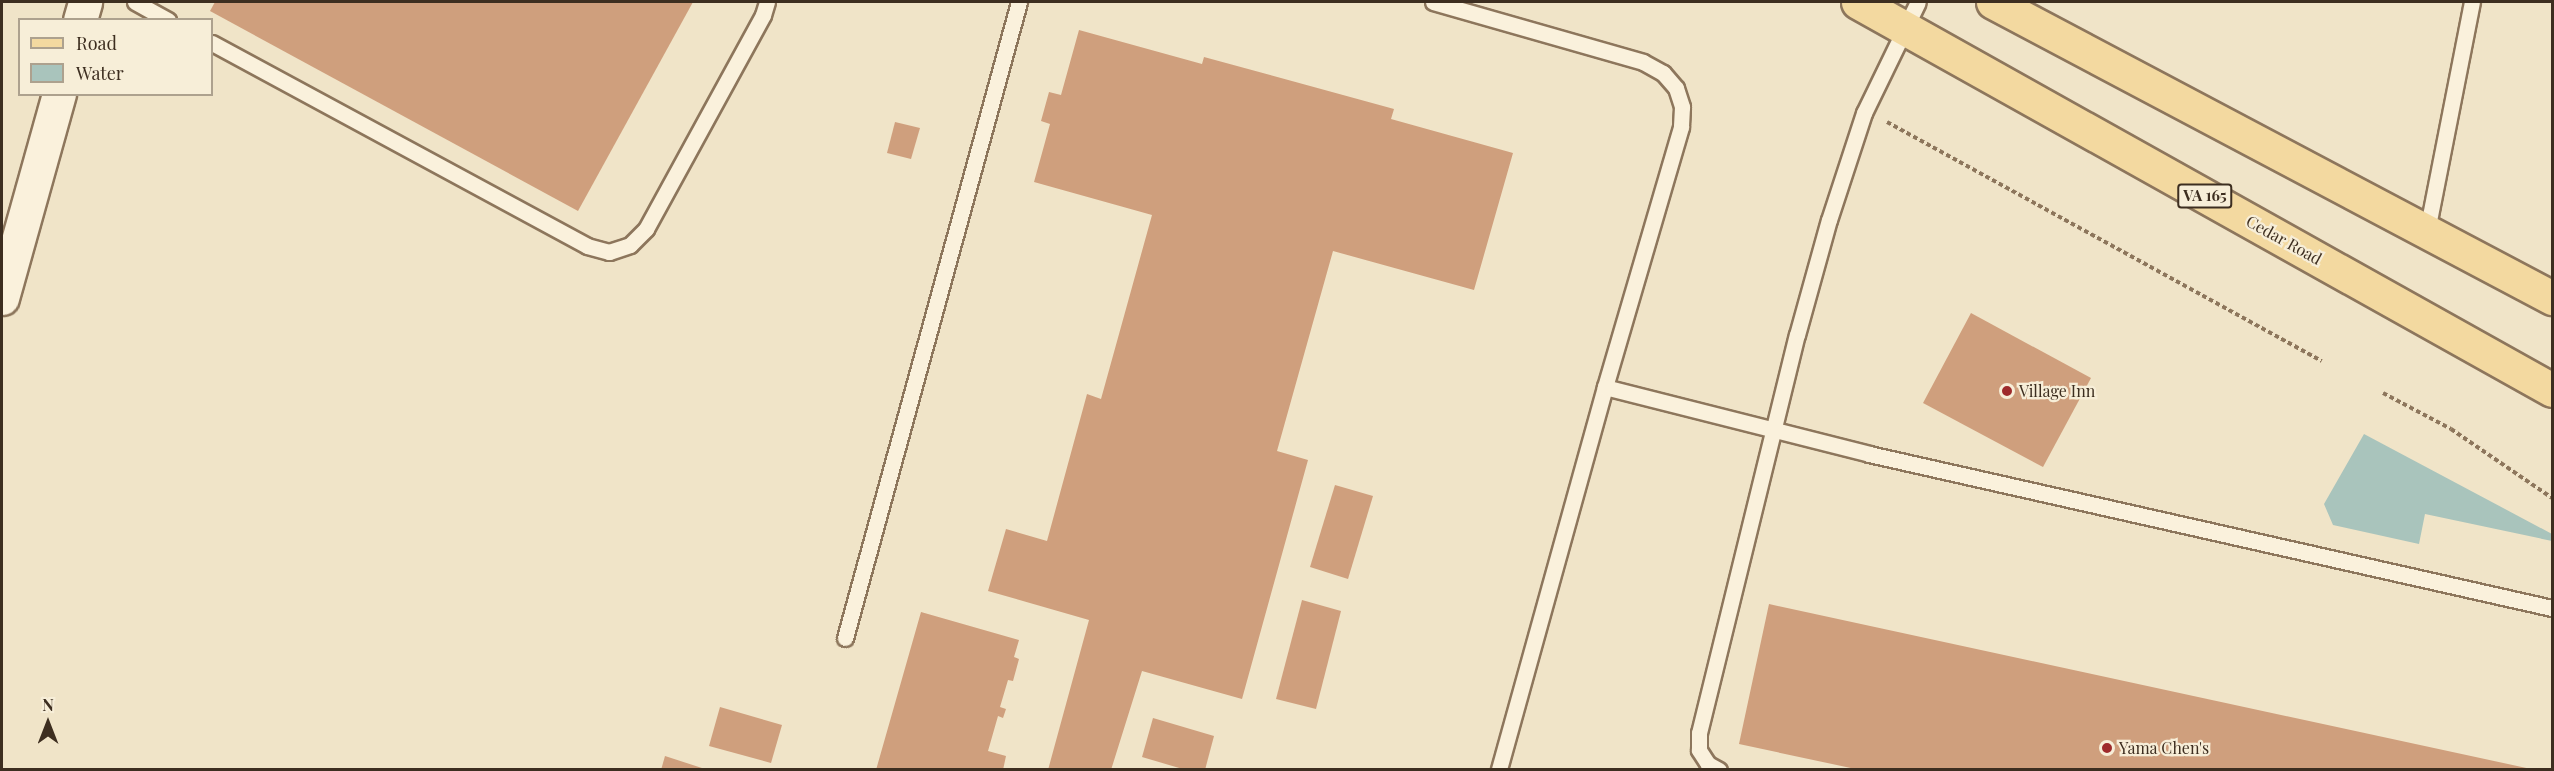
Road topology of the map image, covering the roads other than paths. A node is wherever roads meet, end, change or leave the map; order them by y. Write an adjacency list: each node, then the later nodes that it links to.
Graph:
1 (85, 2): 10 (street)
2 (135, 2): 11 (lane)
3 (767, 2): 12 (lane)
4 (1019, 2): 22 (lane)
5 (1433, 2): 18 (lane)
6 (1858, 2): 9 (main road, Cedar Road / VA 165)
7 (1993, 2): 14 (main road)
8 (2472, 2): 14 (lane)
9 (1911, 15): 19 (main road, Cedar Road / VA 165); 20 (lane)
10 (81, 18)
11 (164, 18)
12 (213, 44)
13 (58, 96): 15 (street)
14 (2427, 231): 17 (main road)
15 (6, 263): 16 (street)
16 (2, 298)
17 (2553, 298)
18 (1605, 387): 20 (lane); 23 (lane)
19 (2553, 390)
20 (1774, 429): 21 (lane); 24 (lane)
21 (2553, 608)
22 (845, 638)
23 (1499, 770)
24 (1719, 770)

